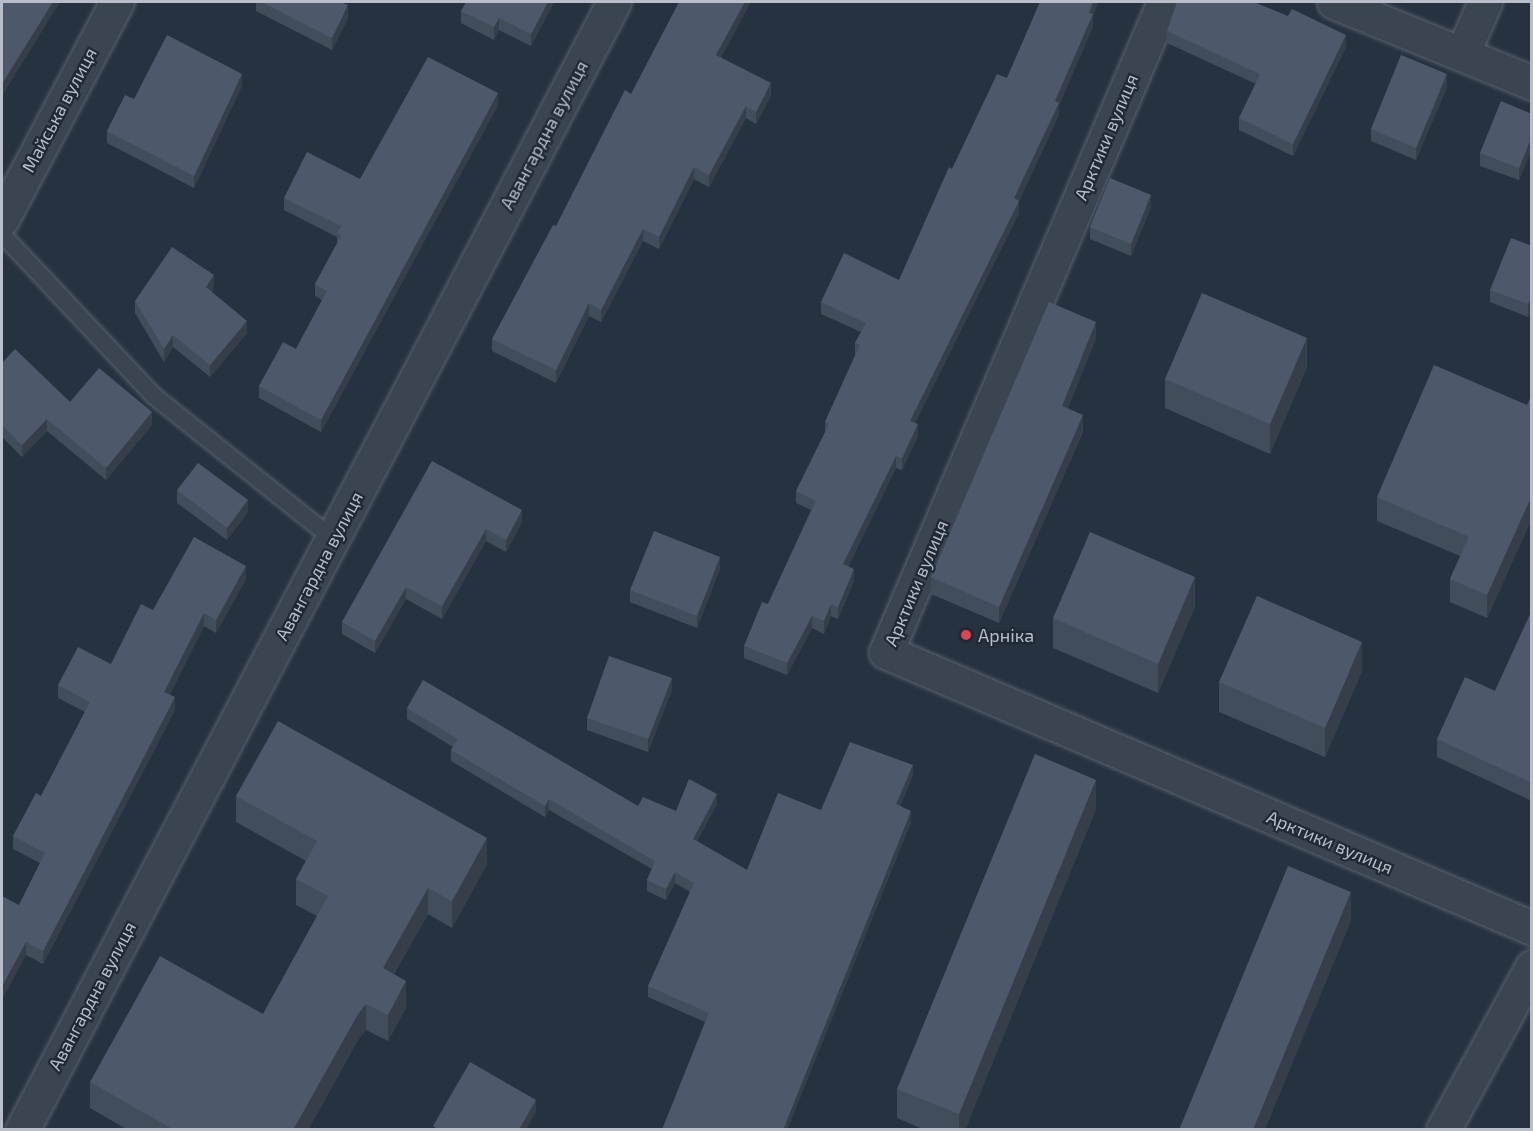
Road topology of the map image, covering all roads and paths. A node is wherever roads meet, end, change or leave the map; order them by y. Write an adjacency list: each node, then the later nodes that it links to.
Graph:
1 (117, 2): 8 (street, Майська вулиця)
2 (614, 2): 9 (street, Авангардна вулиця)
3 (1164, 2): 10 (street, Арктики вулиця)
4 (1334, 2): 6 (street)
5 (1485, 2): 6 (street)
6 (1462, 54): 7 (street)
7 (1532, 83)
8 (2, 217): 9 (lane)
9 (333, 538): 12 (street, Авангардна вулиця)
10 (1532, 928)
11 (1532, 967): 13 (street)
12 (22, 1130)
13 (1443, 1130)

